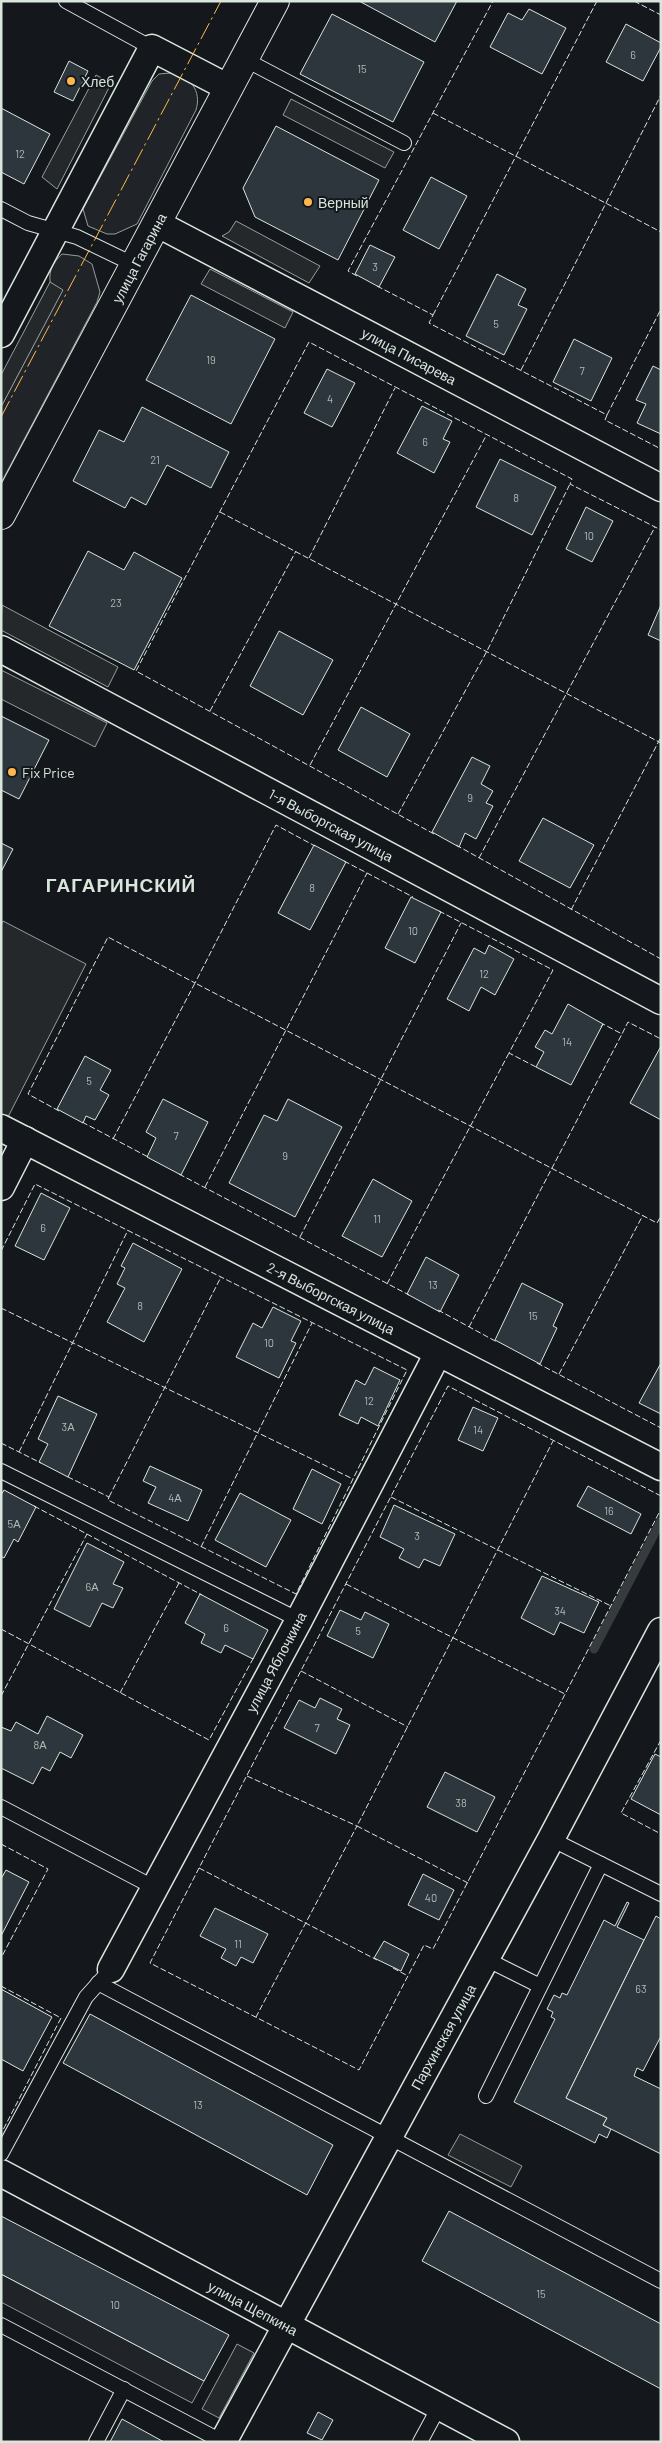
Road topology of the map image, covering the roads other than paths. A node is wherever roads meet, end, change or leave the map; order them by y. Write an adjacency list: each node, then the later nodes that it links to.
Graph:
1 (66, 1): 3 (lane)
2 (275, 1): 4 (main road, улица Гагарина)
3 (152, 48): 5 (street); 9 (street)
4 (244, 59): 5 (main road, улица Гагарина); 6 (lane)
5 (229, 88): 8 (main road, улица Гагарина)
6 (404, 143)
7 (1, 209): 9 (lane)
8 (158, 224): 10 (main road, улица Гагарина); 12 (street, улица Писарева)
9 (55, 232): 10 (lane); 11 (street)
10 (135, 265): 13 (main road, улица Гагарина)
11 (1, 334)
12 (661, 488)
13 (1, 515)
14 (1, 649): 15 (street, 1-я Выборгская улица)
15 (661, 1001)
16 (1, 1128): 17 (street, 2-я Выборгская улица)
17 (25, 1140): 18 (street); 19 (street, 2-я Выборгская улица)
18 (1, 1187)
19 (438, 1353): 20 (street, 2-я Выборгская улица); 22 (street, улица Яблочкина)
20 (661, 1467)
21 (1, 1471): 22 (lane)
22 (299, 1620): 27 (street, улица Яблочкина)
23 (661, 1631): 25 (street, Пархинская улица)
24 (1, 1807): 27 (lane)
25 (551, 1839): 26 (lane); 29 (street, Пархинская улица)
26 (601, 1864): 28 (lane); 31 (lane)
27 (155, 1888): 30 (street, улица Яблочкина)
28 (661, 1894)
29 (486, 1959): 31 (lane); 33 (street, Пархинская улица)
30 (105, 1976): 33 (lane); 34 (lane)
31 (540, 1986): 32 (lane)
32 (486, 2096)
33 (389, 2137): 36 (lane); 38 (street, Пархинская улица)
34 (1, 2154)
35 (1, 2172): 38 (street, улица Щепкина)
36 (661, 2281)
37 (1, 2324): 39 (lane)
38 (286, 2326): 40 (street, улица Щепкина); 42 (street, Пархинская улица)
39 (124, 2389): 41 (lane); 42 (lane)
40 (439, 2407): 43 (lane); 44 (street, улица Щепкина)
41 (96, 2442)
42 (223, 2442)
43 (420, 2442)
44 (506, 2442)

